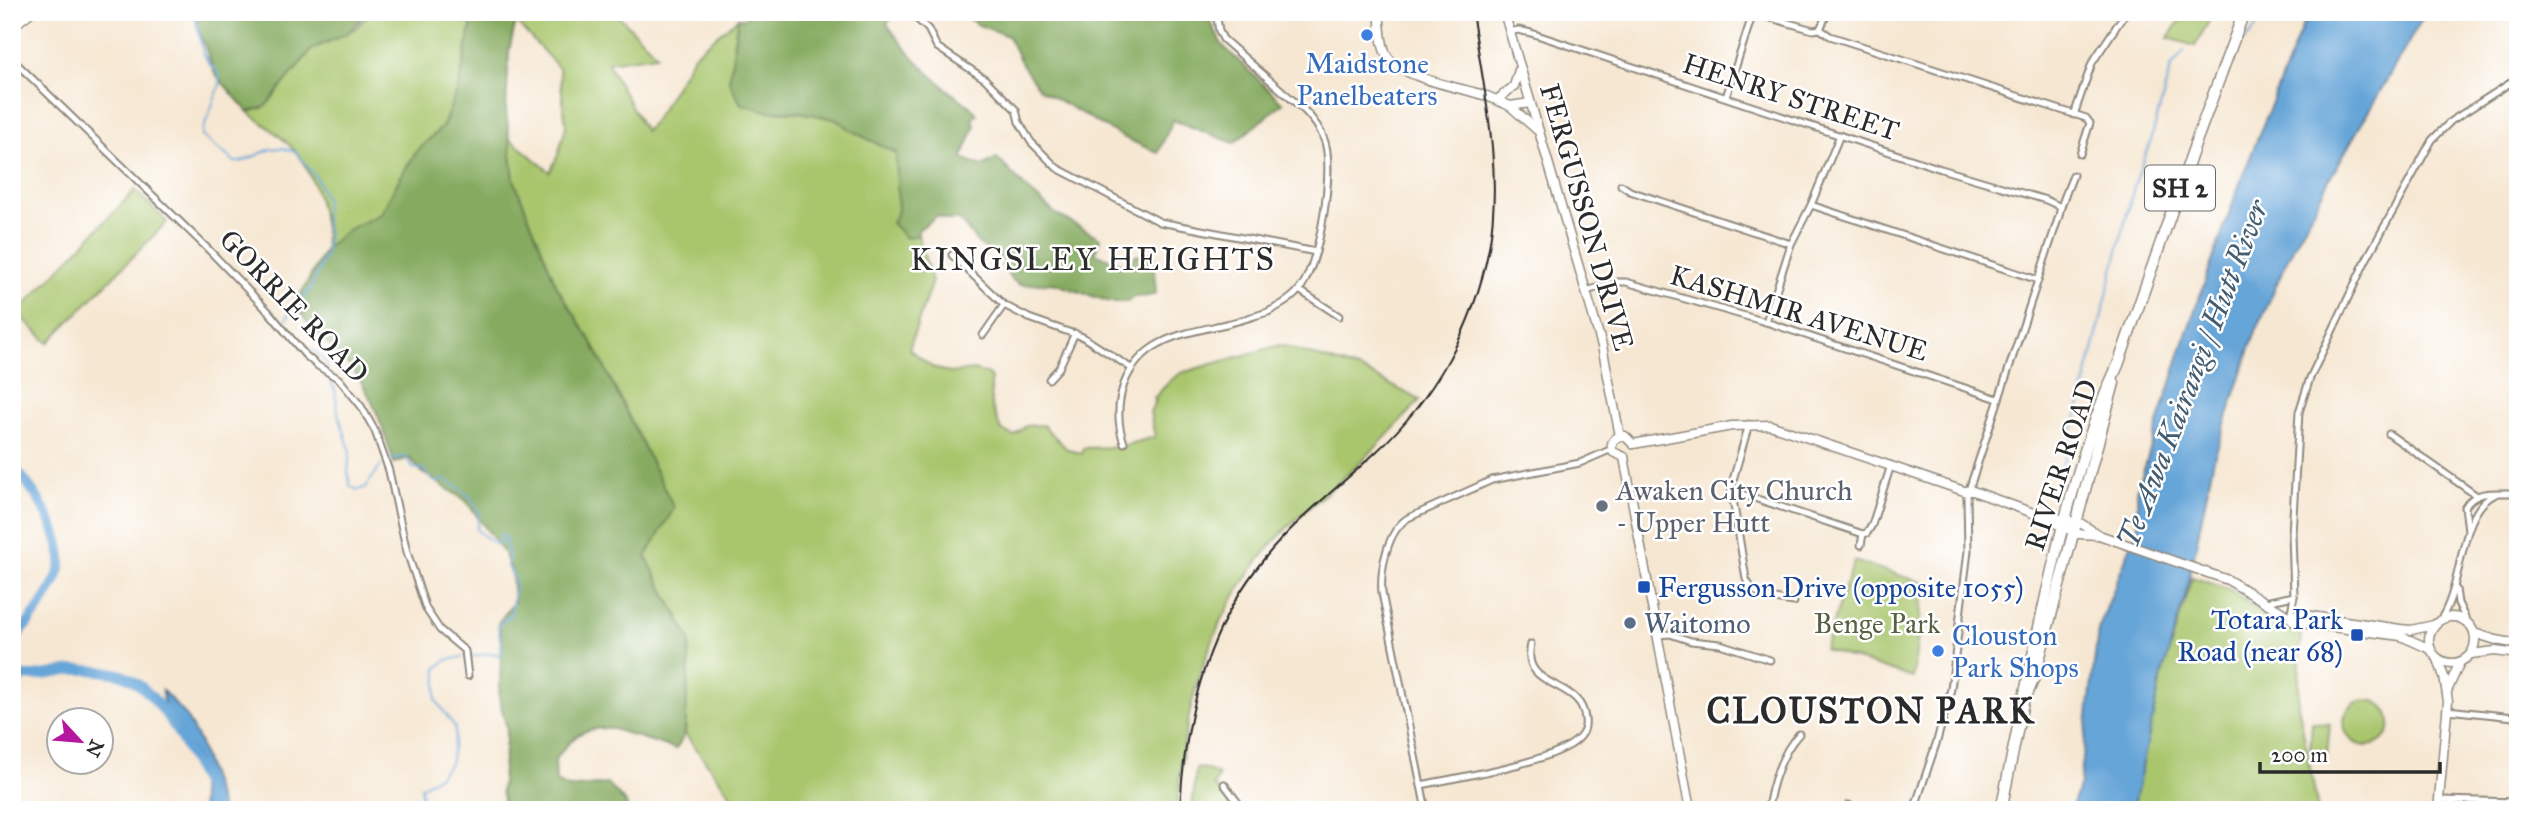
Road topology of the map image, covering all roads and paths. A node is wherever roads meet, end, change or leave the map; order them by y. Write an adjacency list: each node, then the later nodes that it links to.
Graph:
1 (31, 12): 10 (street)
2 (909, 12): 29 (street)
3 (1216, 12): 29 (street)
4 (1380, 12): 17 (street)
5 (1504, 12): 12 (street, FERGUSSON DRIVE)
6 (1828, 12): 11 (street)
7 (2126, 12): 20 (street)
8 (2245, 12): 55 (highway, RIVER ROAD / SH 2)
9 (1752, 13): 11 (street); 16 (street)
10 (12, 27)
11 (1820, 29): 20 (street)
12 (1510, 32): 14 (street, FERGUSSON DRIVE); 16 (street, HENRY STREET)
13 (12, 59): 76 (street, GORRIE ROAD)
14 (1520, 67): 17 (street); 18 (street, FERGUSSON DRIVE)
15 (2518, 78): 60 (street)
16 (1726, 97): 22 (street, HENRY STREET)
17 (1499, 100): 18 (street); 19 (street)
18 (1530, 100): 19 (street); 21 (street, FERGUSSON DRIVE)
19 (1510, 106): 21 (street)
20 (2074, 115): 23 (street)
21 (1539, 132): 33 (street, FERGUSSON DRIVE)
22 (1840, 135): 26 (street); 27 (street, HENRY STREET)
23 (2080, 154)
24 (2073, 176): 27 (street)
25 (1621, 185): 28 (street)
26 (1811, 205): 28 (street); 31 (street)
27 (2059, 206): 31 (street)
28 (1791, 244): 36 (street)
29 (1316, 252): 32 (street)
30 (952, 255): 34 (street)
31 (2038, 280): 41 (street)
32 (1299, 290): 35 (street); 39 (street)
33 (1586, 291): 36 (street, KASHMIR AVENUE); 44 (street, FERGUSSON DRIVE)
34 (1004, 305): 37 (street); 38 (street)
35 (1339, 316)
36 (1766, 321): 41 (street, KASHMIR AVENUE)
37 (1075, 334): 39 (street); 40 (street)
38 (983, 335)
39 (1131, 368): 45 (street)
40 (1049, 379)
41 (1998, 398): 50 (street)
42 (1749, 424): 46 (street); 49 (street); 51 (street)
43 (2389, 434): 54 (street)
44 (1620, 436): 46 (street); 47 (street)
45 (1124, 443)
46 (1633, 444): 48 (street)
47 (1612, 449): 48 (street); 82 (street)
48 (1624, 457): 67 (street)
49 (1891, 466): 50 (street); 57 (street)
50 (1969, 491): 55 (street); 90 (street)
51 (1731, 493): 57 (street); 61 (street)
52 (2518, 493): 53 (street)
53 (2496, 494): 54 (street); 56 (street)
54 (2477, 496): 56 (street)
55 (2068, 525): 62 (street); 91 (highway, RIVER ROAD / SH 2)
56 (2468, 530): 59 (street)
57 (1863, 534): 58 (street)
58 (1861, 545)
59 (2456, 586): 64 (street); 65 (street)
60 (2294, 596): 62 (street); 63 (street)
61 (1794, 602)
62 (2265, 602): 63 (street)
63 (2290, 617): 64 (street); 70 (street)
64 (2437, 622): 65 (street); 70 (street)
65 (2468, 622): 66 (street)
66 (2474, 633): 69 (street); 71 (street)
67 (1657, 635): 74 (street); 88 (street)
68 (1531, 644): 82 (street)
69 (2518, 644)
70 (2430, 649): 73 (street)
71 (2471, 654): 72 (street); 75 (street)
72 (2518, 654)
73 (2438, 659): 75 (street); 77 (street)
74 (1770, 660)
75 (2460, 662): 77 (street)
76 (468, 676)
77 (2447, 691): 78 (street)
78 (2447, 710): 79 (street); 83 (street)
79 (2514, 717)
80 (1799, 734): 89 (street)
81 (1224, 784): 86 (street)
82 (1421, 785): 87 (street)
83 (2440, 800): 84 (street); 92 (street)
84 (2450, 801): 85 (street); 93 (street)
85 (2518, 802)
86 (1241, 810)
87 (1426, 810)
88 (1690, 810)
89 (1768, 810)
90 (1914, 810)
91 (2001, 810)
92 (2438, 810)
93 (2499, 810)

